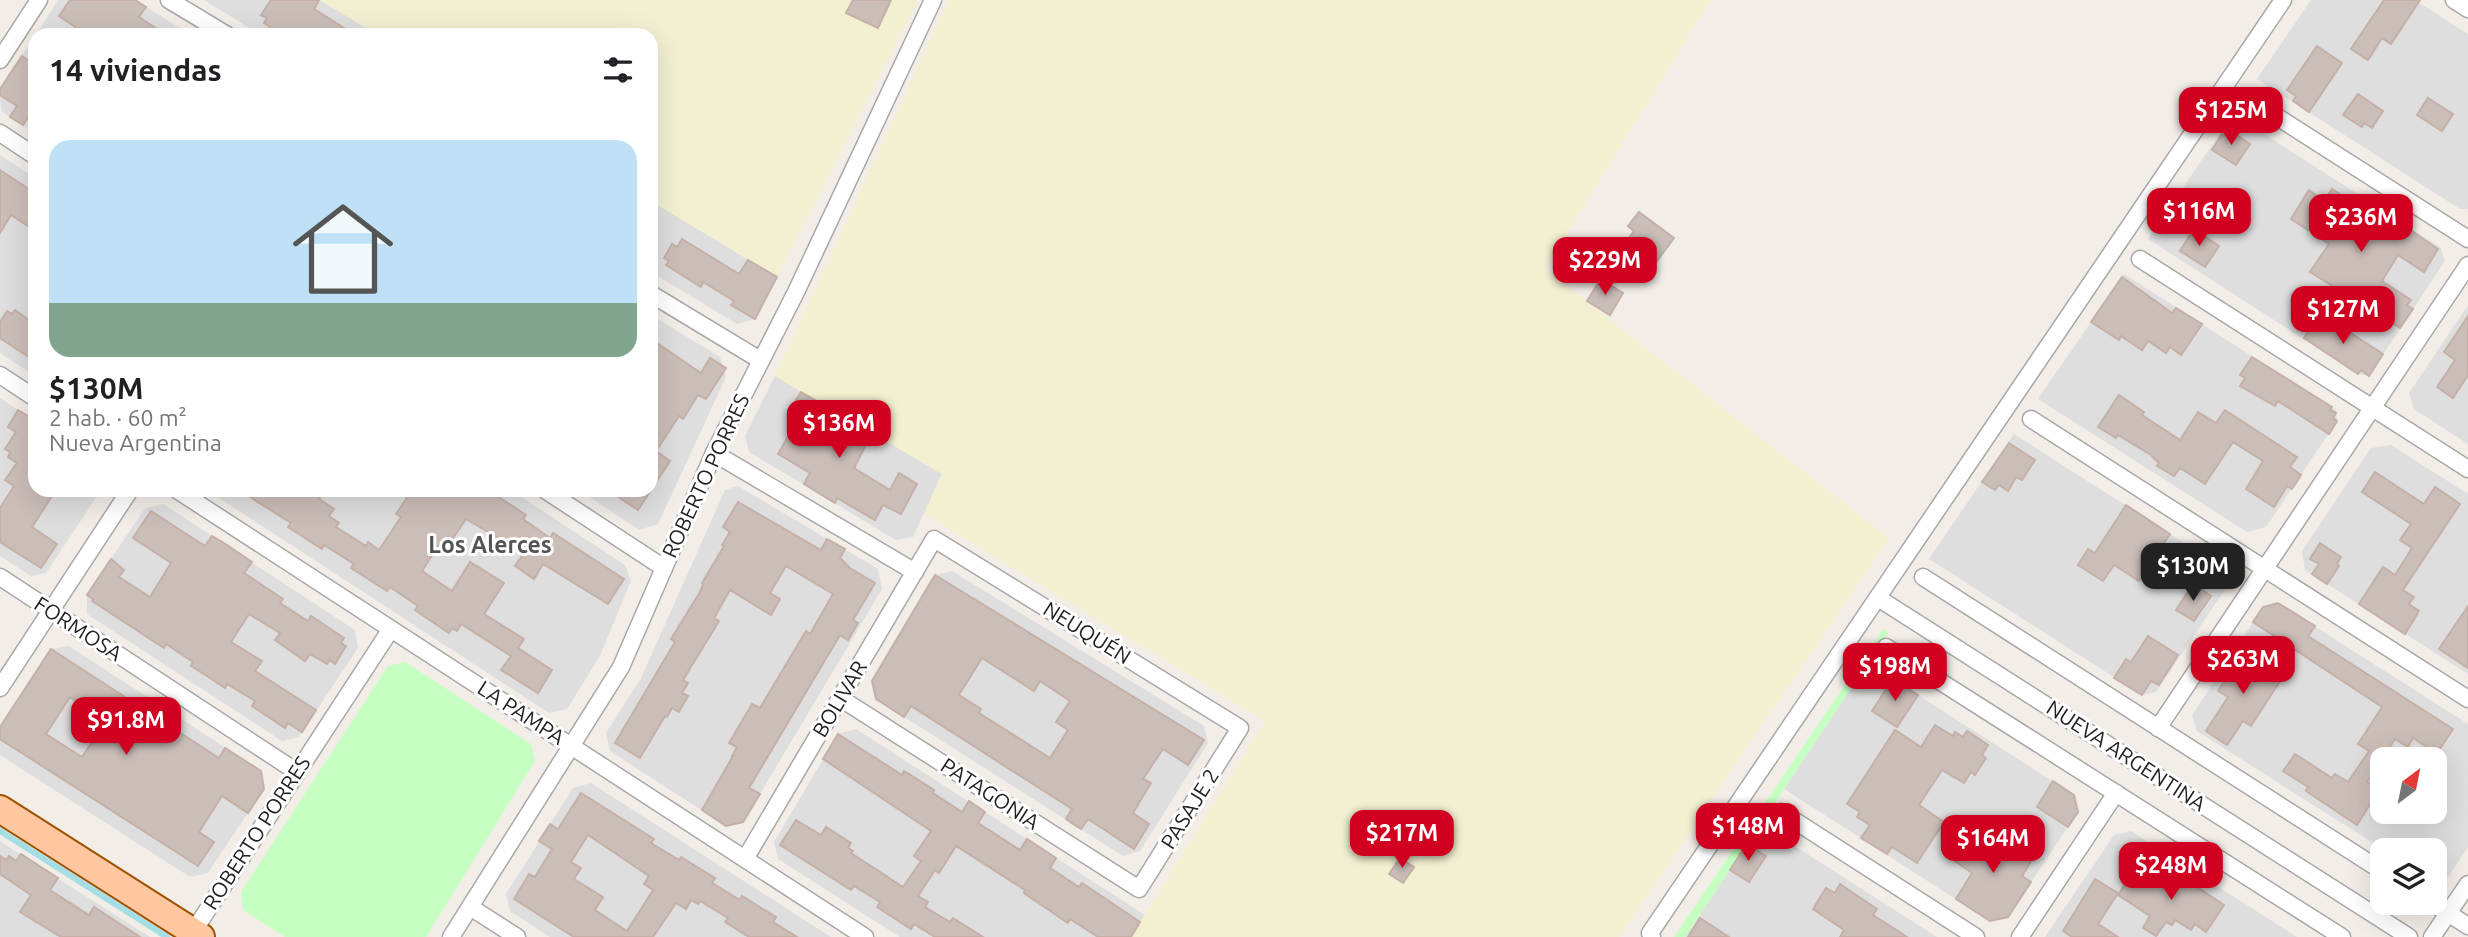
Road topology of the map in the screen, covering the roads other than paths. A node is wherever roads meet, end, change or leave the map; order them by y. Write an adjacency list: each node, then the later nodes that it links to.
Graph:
1 (39, 0): 8 (street)
2 (169, 0): 7 (street)
3 (933, 0): 16 (street, ROBERTO PORRES)
4 (2283, 0): 32 (street)
5 (2454, 0): 6 (street)
6 (2468, 9)
7 (215, 28)
8 (0, 60)
9 (2250, 100): 12 (street)
10 (0, 133): 11 (street)
11 (28, 151)
12 (2468, 239)
13 (2140, 259): 19 (street)
14 (2468, 265): 19 (street)
15 (658, 298): 16 (street)
16 (760, 360): 21 (street, ROBERTO PORRES)
17 (0, 375): 18 (street)
18 (28, 393)
19 (2372, 408): 22 (street); 28 (street)
20 (2031, 419): 28 (street)
21 (714, 453): 27 (street, ROBERTO PORRES); 29 (street)
22 (2468, 469)
23 (125, 497): 33 (street)
24 (188, 497): 34 (street, LA PAMPA)
25 (556, 497): 27 (street)
26 (934, 539): 29 (street, BOLIVAR); 39 (street, NEUQUÉN)
27 (664, 568): 41 (street, ROBERTO PORRES)
28 (2264, 569): 38 (street); 40 (street)
29 (915, 572): 37 (street, BOLIVAR)
30 (0, 577): 33 (street, FORMOSA)
31 (1923, 577): 40 (street)
32 (1878, 598): 57 (street); 61 (street, NUEVA ARGENTINA)
33 (51, 611): 36 (street); 42 (street, FORMOSA)
34 (391, 629): 41 (street, LA PAMPA); 42 (street, ROBERTO PORRES)
35 (1886, 647): 43 (street)
36 (0, 688)
37 (840, 698): 46 (street, BOLIVAR); 49 (street, PATAGONIA)
38 (2468, 699)
39 (1240, 728): 49 (street, PASAJE 2)
40 (2158, 728): 47 (street)
41 (571, 746): 46 (street, LA PAMPA); 50 (street, ROBERTO PORRES)
42 (297, 772): 53 (street, ROBERTO PORRES)
43 (2116, 793): 59 (street); 60 (street)
44 (0, 809): 53 (main road)
45 (1780, 812): 58 (street)
46 (745, 859): 56 (street, LA PAMPA)
47 (2370, 863)
48 (2468, 884): 51 (street)
49 (1139, 889)
50 (470, 907): 54 (street, ROBERTO PORRES); 55 (street)
51 (2448, 913): 52 (street); 62 (street)
52 (2468, 926)
53 (197, 934)
54 (452, 937)
55 (517, 937)
56 (865, 937)
57 (1652, 937)
58 (1976, 937)
59 (2020, 937)
60 (2342, 937)
61 (2409, 937)
62 (2432, 937)

